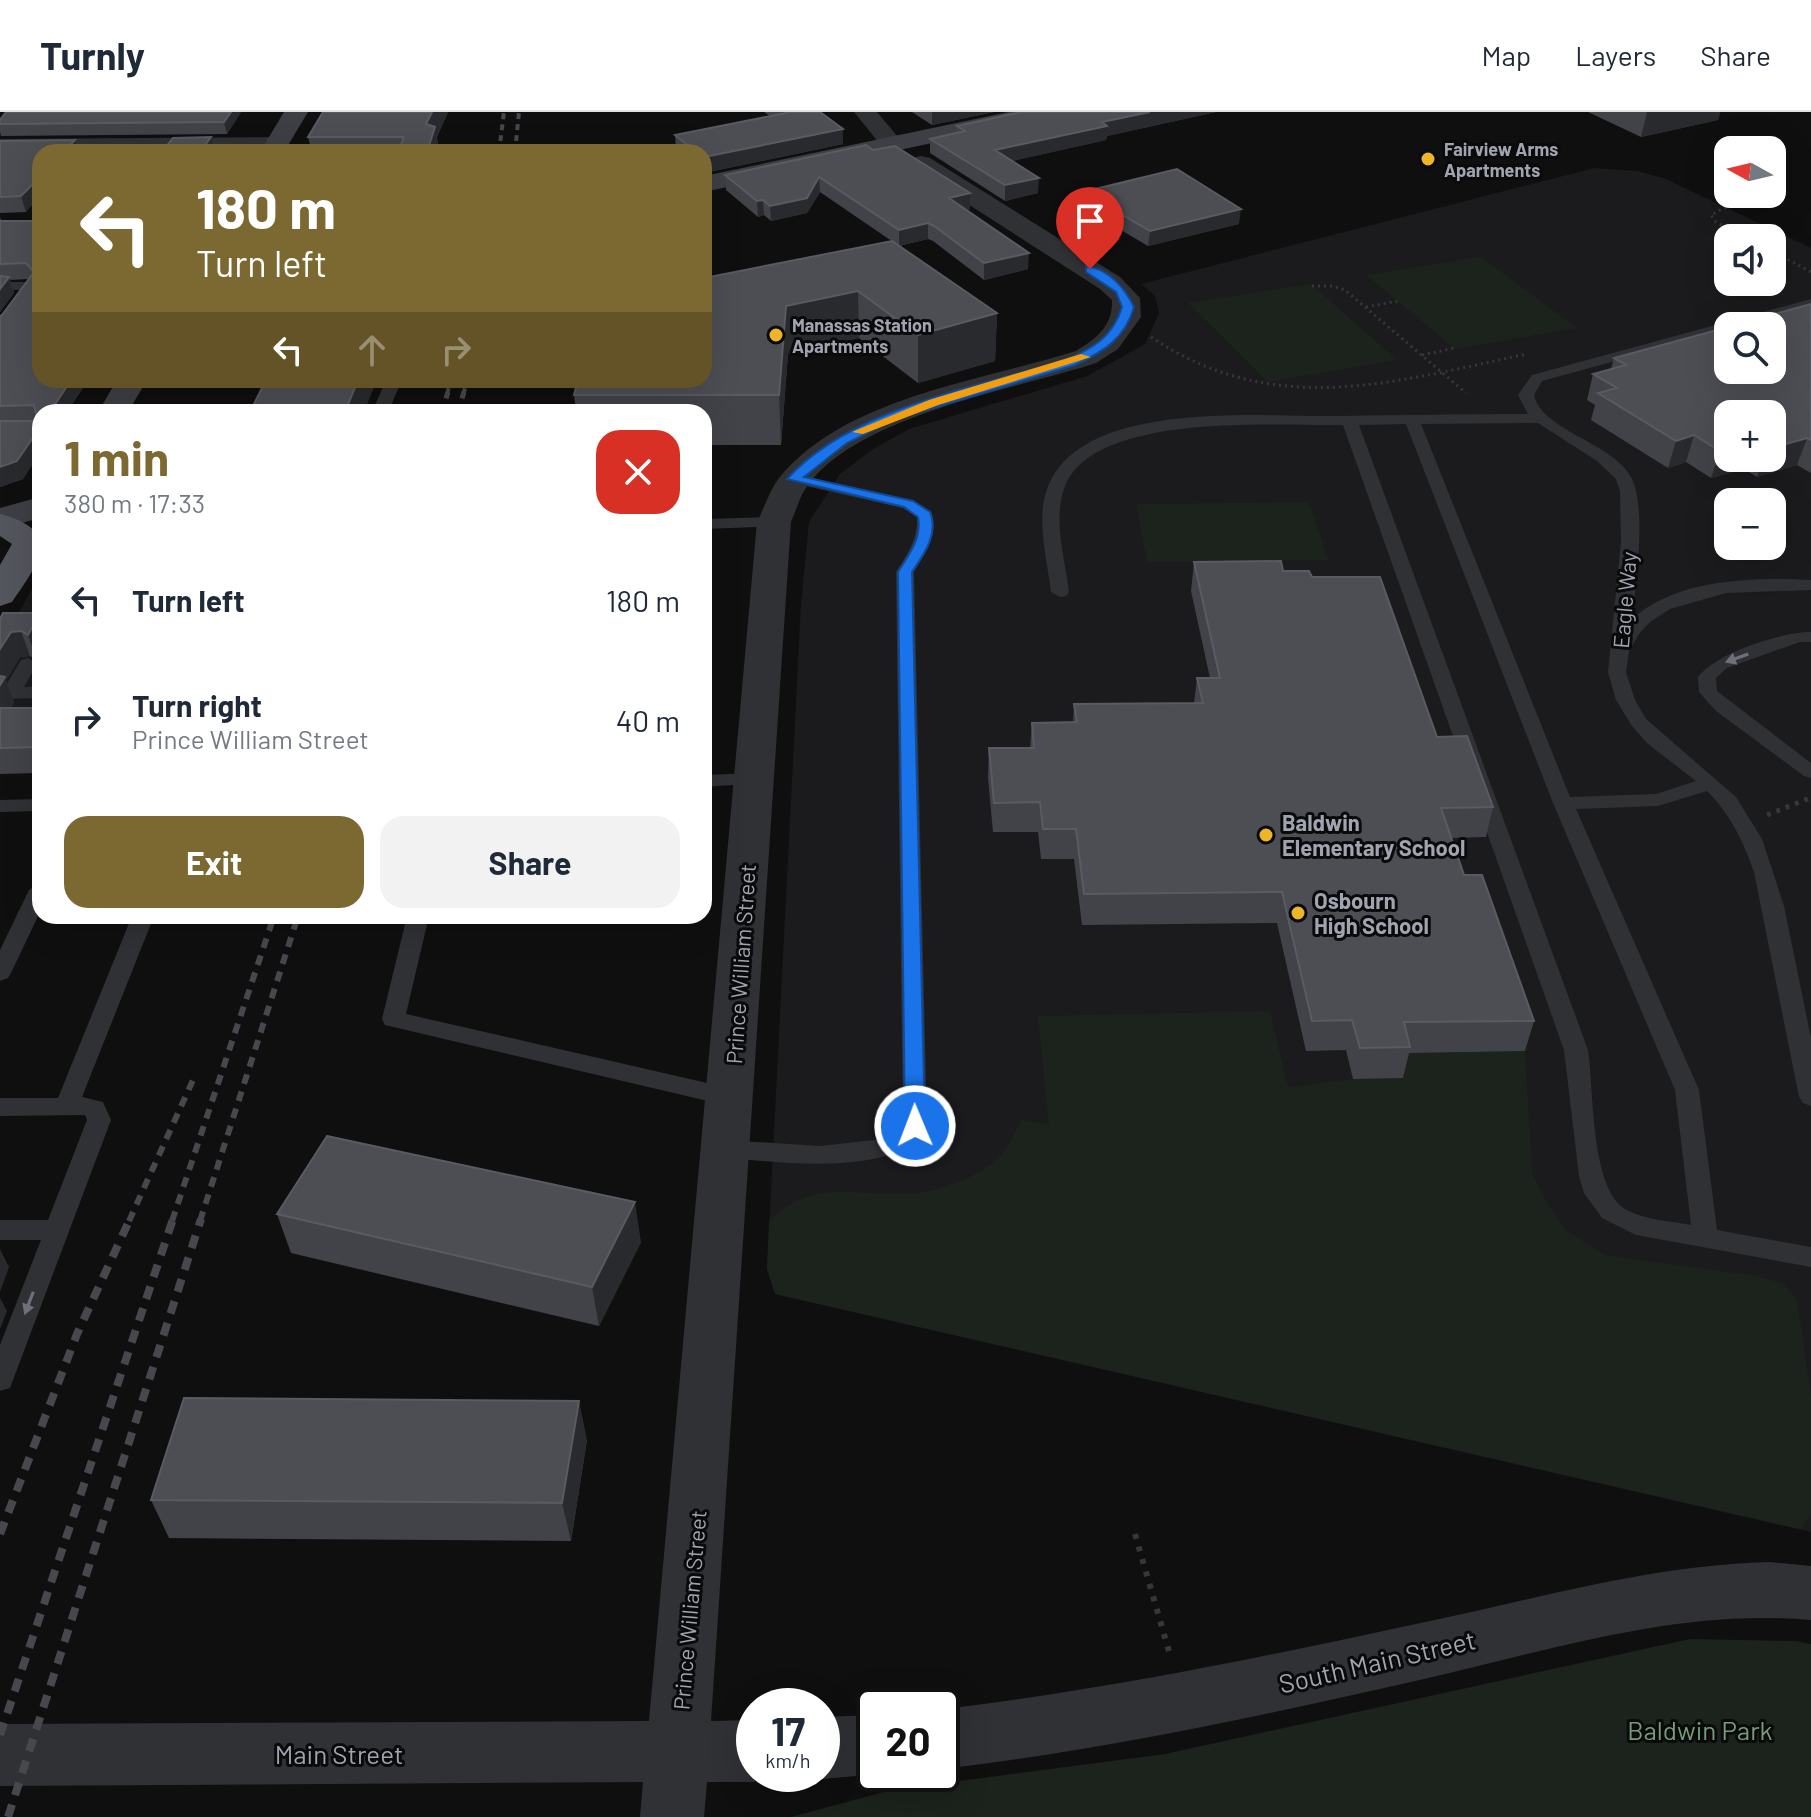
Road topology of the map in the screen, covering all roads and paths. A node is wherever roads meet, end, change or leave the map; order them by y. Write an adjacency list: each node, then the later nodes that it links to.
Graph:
1 (296, 112): 4 (main road)
2 (865, 112): 5 (street)
3 (1043, 112): 5 (main road)
4 (276, 144)
5 (892, 144): 8 (main road); 19 (street)
6 (0, 146): 7 (street)
7 (32, 147)
8 (712, 182)
9 (1724, 208): 10 (path)
10 (1720, 224)
11 (1786, 259): 12 (path)
12 (1811, 272)
13 (0, 286): 18 (lane)
14 (1312, 286): 17 (path)
15 (1398, 301): 17 (path)
16 (1811, 303): 24 (lane)
17 (1365, 307): 21 (path)
18 (0, 327)
19 (1120, 329): 22 (path); 27 (street, Prince William Street)
20 (1455, 348): 21 (path)
21 (1421, 355): 22 (path)
22 (1440, 372): 23 (path)
23 (1468, 395)
24 (1542, 418): 26 (lane); 37 (lane, Eagle Way)
25 (1349, 420): 26 (lane); 34 (lane); 61 (lane)
26 (1412, 420): 46 (lane)
27 (794, 479): 29 (street, Prince William Street); 58 (lane)
28 (0, 522): 31 (highway)
29 (774, 522): 30 (lane); 42 (street, Prince William Street)
30 (712, 524)
31 (32, 540)
32 (32, 541): 35 (highway)
33 (1811, 585): 37 (lane)
34 (1060, 592)
35 (0, 595)
36 (1811, 637): 41 (lane, one-way to 41)
37 (1620, 650): 44 (lane, Eagle Way)
38 (28, 664): 40 (lane)
39 (32, 692): 40 (lane)
40 (6, 693)
41 (1811, 772)
42 (754, 779): 43 (lane); 54 (street, Prince William Street)
43 (712, 781)
44 (1711, 783): 46 (lane); 49 (lane, Eagle Way)
45 (1811, 798): 49 (path)
46 (1563, 803): 61 (lane)
47 (32, 805): 48 (lane)
48 (0, 806)
49 (1744, 823): 55 (lane, Eagle Way)
50 (32, 907): 53 (lane)
51 (140, 924): 57 (lane)
52 (416, 924): 54 (lane)
53 (0, 973)
54 (729, 1097): 58 (street, Prince William Street)
55 (1811, 1097)
56 (0, 1107): 57 (lane)
57 (66, 1107): 60 (lane)
58 (725, 1149): 68 (street, Prince William Street)
59 (0, 1230): 60 (lane)
60 (56, 1230): 63 (lane, one-way to 63)
61 (1705, 1238): 62 (lane)
62 (1811, 1257)
63 (0, 1380)
64 (1135, 1534): 66 (path)
65 (1811, 1593): 67 (street, South Main Street)
66 (1164, 1635)
67 (960, 1737)
68 (678, 1751): 69 (street); 70 (street, Main Street); 71 (street, Prince William Street)
69 (736, 1751)
70 (0, 1755)
71 (672, 1817)

